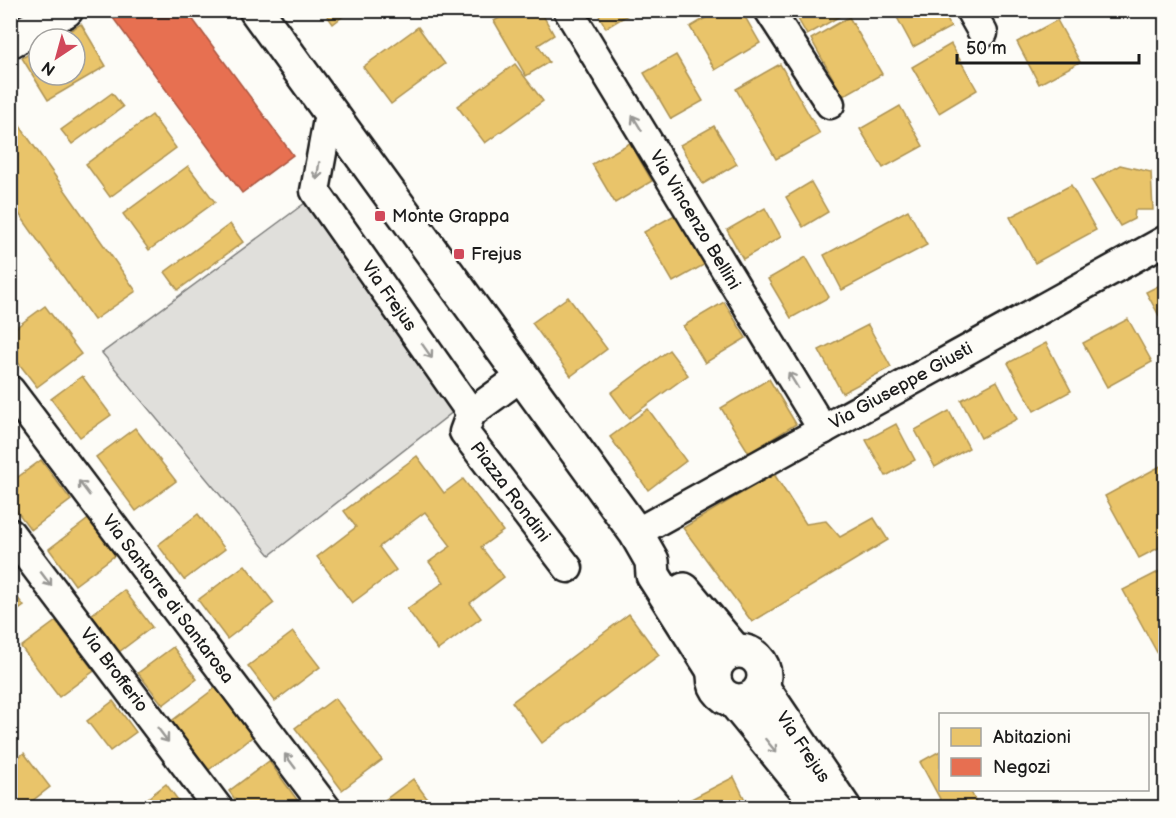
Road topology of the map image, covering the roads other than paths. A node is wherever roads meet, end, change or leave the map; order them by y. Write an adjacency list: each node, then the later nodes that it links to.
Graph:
1 (66, 10): 5 (street)
2 (256, 10): 7 (street)
3 (568, 10): 12 (street, Via Vincenzo Bellini, one-way to 3)
4 (769, 10): 6 (street)
5 (10, 41)
6 (830, 104)
7 (329, 114): 9 (street); 11 (street, Via Frejus, one-way to 11)
8 (1166, 240): 12 (street, Via Giuseppe Giusti)
9 (522, 376): 11 (street); 14 (street)
10 (10, 390): 19 (street, Via Santorre di Santarosa, one-way to 10)
11 (471, 413): 15 (street, Piazza Rondini)
12 (823, 430): 14 (street, Via Giuseppe Giusti)
13 (10, 533): 18 (street, Via Brofferio, one-way to 18)
14 (644, 547): 16 (street)
15 (568, 568)
16 (724, 661): 17 (street); 17 (street)
17 (748, 694): 20 (street, Via Frejus, one-way to 20); 21 (street, Via Frejus)
18 (218, 807)
19 (326, 807)
20 (821, 807)
21 (844, 807)

